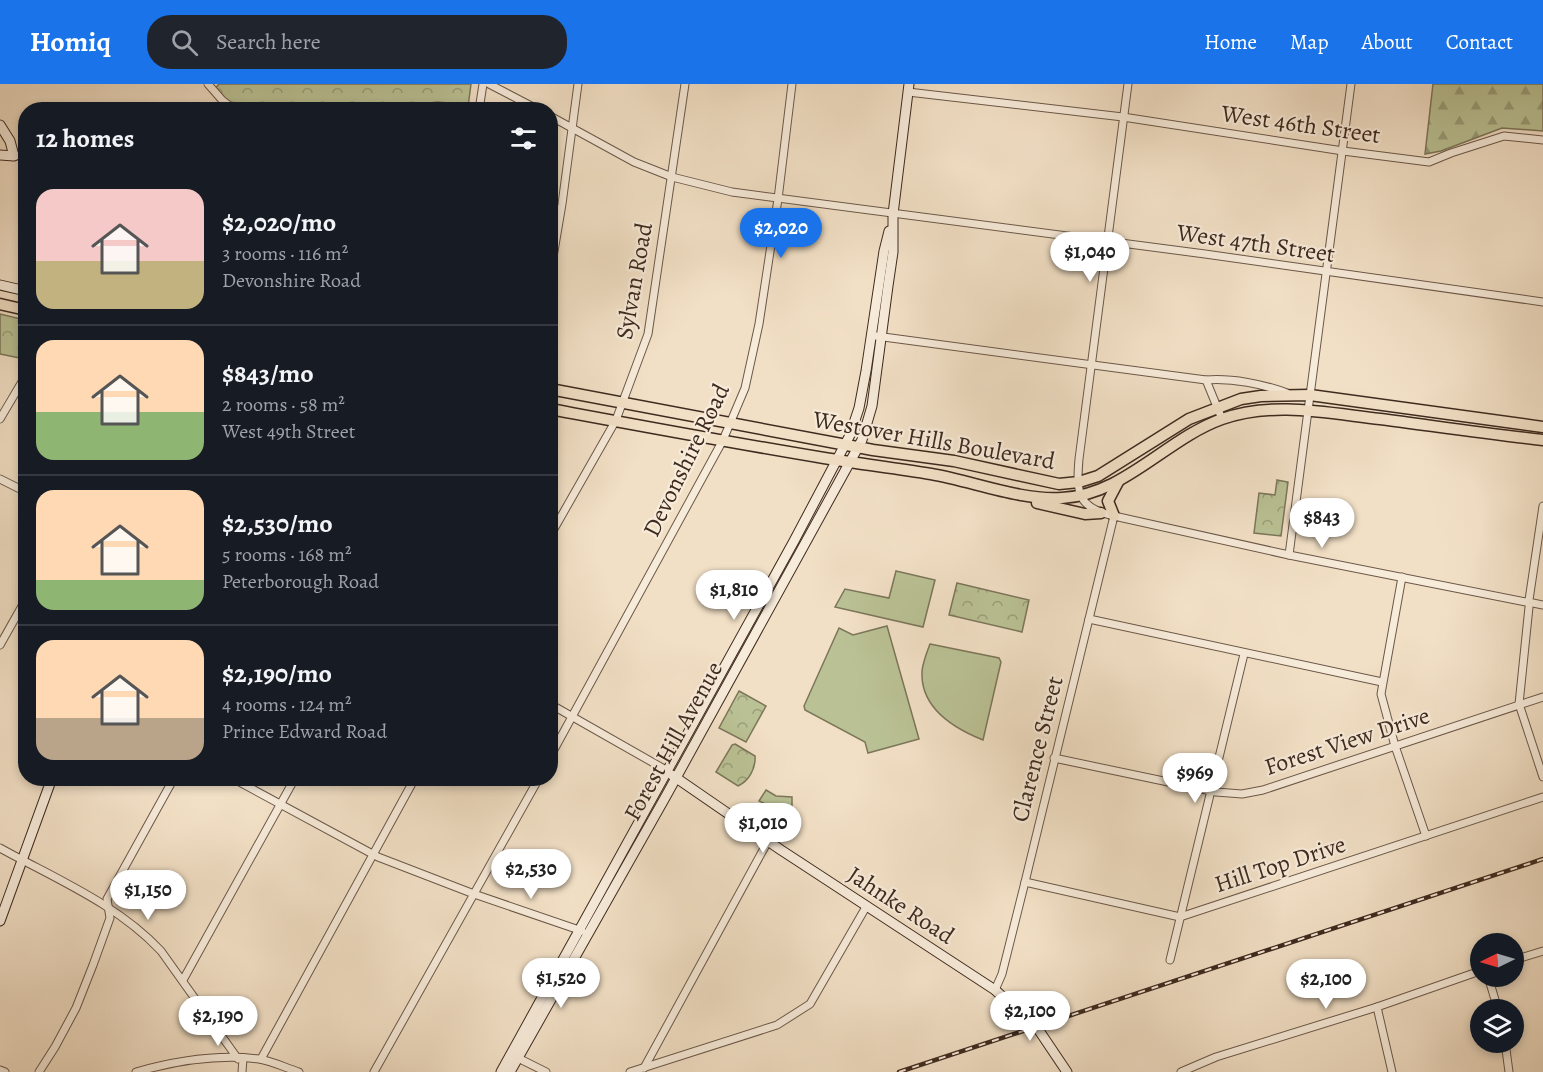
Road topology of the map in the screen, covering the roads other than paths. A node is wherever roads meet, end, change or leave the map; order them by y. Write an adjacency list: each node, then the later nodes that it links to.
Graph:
1 (208, 84): 10 (street)
2 (483, 84): 11 (street)
3 (489, 84): 12 (street)
4 (578, 84): 16 (street)
5 (685, 84): 22 (street, Sylvan Road)
6 (792, 84): 23 (street, Devonshire Road)
7 (1128, 84): 13 (street)
8 (1351, 84): 18 (street)
9 (908, 88): 13 (street, West 46th Street); 24 (main road, Forest Hill Avenue)
10 (225, 102)
11 (480, 102)
12 (524, 102)
13 (1123, 117): 18 (street, West 46th Street); 26 (street)
14 (558, 120): 16 (street, West 47th Street)
15 (0, 125): 20 (main road)
16 (572, 127): 22 (street, West 47th Street); 25 (street)
17 (1543, 140): 18 (street, West 46th Street)
18 (1342, 151): 27 (street)
19 (0, 155): 20 (main road)
20 (14, 156): 21 (street)
21 (18, 156)
22 (672, 177): 23 (street, West 47th Street); 40 (street, Sylvan Road)
23 (778, 199): 24 (street, West 47th Street); 47 (street, Devonshire Road)
24 (893, 214): 26 (street, West 47th Street); 33 (main road, Forest Hill Avenue)
25 (558, 221)
26 (1108, 243): 27 (street, West 47th Street); 34 (street)
27 (1326, 273): 30 (street, West 47th Street); 39 (street)
28 (0, 285): 29 (main road)
29 (18, 289)
30 (1543, 302)
31 (0, 304): 32 (main road)
32 (18, 308)
33 (877, 336): 34 (street); 51 (main road, Forest Hill Avenue); 52 (main road, Forest Hill Avenue)
34 (1092, 364): 35 (street); 57 (street)
35 (1206, 380): 38 (street); 41 (street)
36 (18, 389): 44 (street)
37 (558, 391): 40 (main road, Westover Hills Boulevard)
38 (1292, 395): 39 (main road, Westover Hills Boulevard); 41 (main road, Westover Hills Boulevard)
39 (1310, 395): 43 (street); 48 (main road, Westover Hills Boulevard)
40 (623, 403): 46 (street, Sylvan Road); 47 (main road, Westover Hills Boulevard)
41 (1218, 406): 45 (street); 57 (main road, Westover Hills Boulevard)
42 (558, 410): 46 (main road, Westover Hills Boulevard)
43 (1307, 410): 45 (main road, Westover Hills Boulevard); 50 (main road, Westover Hills Boulevard); 65 (street)
44 (0, 419)
45 (1222, 419): 56 (main road, Westover Hills Boulevard)
46 (616, 420): 49 (main road, Westover Hills Boulevard); 64 (street, Sylvan Road)
47 (730, 423): 49 (street, Devonshire Road); 51 (main road, Westover Hills Boulevard)
48 (1543, 427)
49 (723, 440): 53 (main road, Westover Hills Boulevard); 77 (street, Devonshire Road)
50 (1543, 440)
51 (845, 445): 52 (main road, Westover Hills Boulevard); 53 (main road, Forest Hill Avenue)
52 (859, 448): 54 (main road, Forest Hill Avenue); 57 (main road, Westover Hills Boulevard)
53 (837, 460): 54 (main road, Westover Hills Boulevard); 81 (main road, Forest Hill Avenue)
54 (851, 462): 59 (main road, Westover Hills Boulevard); 83 (main road, Forest Hill Avenue)
55 (0, 479): 58 (street)
56 (1119, 480): 60 (main road, Westover Hills Boulevard); 63 (main road)
57 (1079, 482): 60 (street)
58 (18, 488)
59 (1018, 493): 60 (main road, Westover Hills Boulevard); 62 (main road)
60 (1082, 496): 62 (street)
61 (1543, 506): 67 (street)
62 (1101, 513): 63 (street)
63 (1114, 516): 65 (street); 70 (street, Clarence Street)
64 (558, 522)
65 (1289, 555): 66 (street)
66 (1402, 578): 67 (street); 73 (street)
67 (1529, 603): 68 (street); 75 (street)
68 (1543, 605)
69 (18, 613): 71 (street)
70 (1089, 619): 72 (street); 80 (street, Clarence Street)
71 (0, 645)
72 (1244, 654): 73 (street); 90 (street)
73 (1382, 682): 79 (street)
74 (1543, 697): 75 (street, Forest View Drive)
75 (1519, 704): 79 (street, Forest View Drive); 82 (street)
76 (558, 709): 77 (street)
77 (573, 717): 78 (street, Devonshire Road); 81 (street)
78 (558, 744)
79 (1395, 746): 90 (street, Forest View Drive); 93 (street)
80 (1054, 758): 90 (street, Forest View Drive); 98 (street, Clarence Street)
81 (666, 770): 83 (main road, Jahnke Road); 104 (main road, Forest Hill Avenue)
82 (1543, 777)
83 (676, 778): 94 (main road, Jahnke Road); 104 (main road, Forest Hill Avenue)
84 (49, 786): 97 (main road)
85 (170, 786): 100 (street)
86 (246, 786): 92 (street)
87 (291, 786): 92 (street)
88 (412, 786): 96 (street)
89 (535, 786): 99 (street)
90 (1211, 791): 102 (street)
91 (1543, 796): 93 (street, Hill Top Drive)
92 (280, 805): 96 (street); 109 (street)
93 (1426, 836): 102 (street, Hill Top Drive)
94 (768, 841): 101 (main road, Jahnke Road); 116 (street)
95 (0, 848): 97 (street)
96 (374, 855): 99 (street); 115 (street)
97 (21, 859): 100 (street); 103 (main road)
98 (1025, 882): 102 (street); 110 (street, Clarence Street)
99 (474, 894): 104 (street); 123 (street)
100 (109, 907): 109 (street); 119 (street)
101 (866, 907): 110 (main road, Jahnke Road); 116 (street)
102 (1180, 917): 107 (street)
103 (0, 921)
104 (583, 931): 113 (main road, Forest Hill Avenue)
105 (1543, 951): 106 (street)
106 (1524, 957)
107 (1170, 960)
108 (1470, 974): 111 (street)
109 (183, 980): 114 (street)
110 (995, 990): 128 (main road, Jahnke Road)
111 (1377, 1007): 129 (street); 130 (street)
112 (1506, 1053): 131 (street)
113 (514, 1056): 124 (main road, Forest Hill Avenue); 125 (main road, Forest Hill Avenue); 126 (street)
114 (241, 1059): 115 (street); 120 (street); 121 (street)
115 (261, 1059): 122 (street)
116 (643, 1068): 127 (street)
117 (0, 1070): 118 (street)
118 (5, 1072)
119 (39, 1072)
120 (136, 1072)
121 (242, 1072)
122 (299, 1072)
123 (374, 1072)
124 (501, 1072)
125 (510, 1072)
126 (546, 1072)
127 (630, 1072)
128 (1067, 1072)
129 (1181, 1072)
130 (1392, 1072)
131 (1509, 1072)

